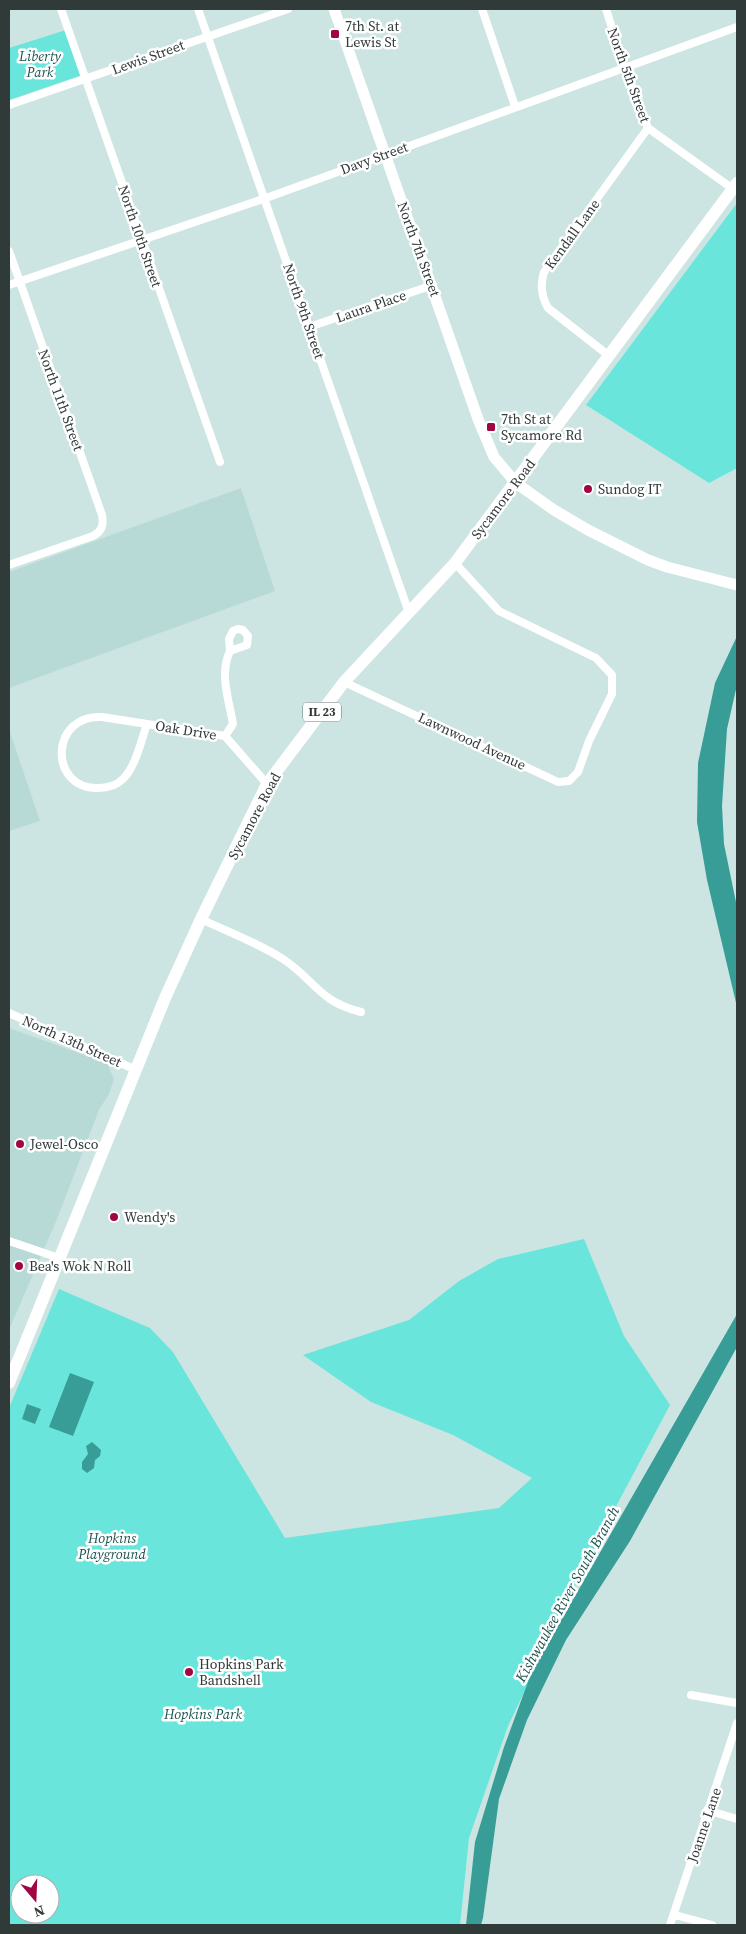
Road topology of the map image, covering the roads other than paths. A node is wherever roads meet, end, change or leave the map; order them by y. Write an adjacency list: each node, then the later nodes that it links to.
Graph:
1 (61, 9): 10 (street, North 10th Street)
2 (198, 9): 8 (street, North 9th Street)
3 (288, 9): 8 (street, Lewis Street)
4 (334, 9): 14 (street, North 7th Street)
5 (482, 9): 12 (street)
6 (606, 9): 9 (street, North 5th Street)
7 (737, 26): 9 (street, Davy Street)
8 (208, 36): 10 (street, Lewis Street); 16 (street, North 9th Street)
9 (624, 66): 12 (street, Davy Street); 13 (street, North 5th Street)
10 (86, 79): 11 (street, Lewis Street); 17 (street, North 10th Street)
11 (9, 105)
12 (515, 106): 14 (street, Davy Street)
13 (648, 128): 15 (street, North 5th Street); 23 (street, Kendall Lane)
14 (384, 154): 16 (street, Davy Street); 21 (street, North 7th Street)
15 (735, 186): 23 (main road, Sycamore Road / IL 23)
16 (266, 198): 17 (street, Davy Street); 22 (street, North 9th Street)
17 (141, 241): 19 (street, Davy Street); 24 (street, North 10th Street)
18 (9, 250): 19 (street, North 11th Street)
19 (19, 282): 20 (street, Davy Street); 27 (street, North 11th Street)
20 (9, 285)
21 (432, 285): 22 (street, Laura Place); 25 (street, North 7th Street)
22 (309, 328): 29 (street, North 9th Street)
23 (608, 356): 25 (main road, Sycamore Road / IL 23)
24 (220, 462)
25 (516, 483): 26 (main road, Sycamore Road / IL 23); 28 (street, North 7th Street)
26 (455, 563): 29 (main road, Sycamore Road / IL 23); 31 (street, Lawnwood Avenue)
27 (9, 565)
28 (737, 585)
29 (409, 612): 31 (main road, Sycamore Road / IL 23)
30 (230, 651): 33 (street)
31 (344, 682): 34 (main road, Sycamore Road / IL 23)
32 (147, 724): 32 (street, Oak Drive); 33 (street, Oak Drive)
33 (225, 736): 34 (street)
34 (267, 784): 35 (main road, Sycamore Road / IL 23)
35 (201, 919): 36 (street); 38 (main road, Sycamore Road / IL 23)
36 (361, 1012)
37 (9, 1013): 38 (street, North 13th Street)
38 (136, 1070): 40 (main road, Sycamore Road / IL 23)
39 (9, 1241): 40 (street)
40 (59, 1258): 41 (main road, Sycamore Road / IL 23)
41 (9, 1383)
42 (692, 1695): 43 (street)
43 (737, 1703)
44 (737, 1723): 45 (street, Joanne Lane)
45 (708, 1810): 46 (street); 47 (street, Joanne Lane)
46 (737, 1819)
47 (675, 1915): 48 (street, Joanne Lane); 49 (street)
48 (670, 1925)
49 (712, 1925)

